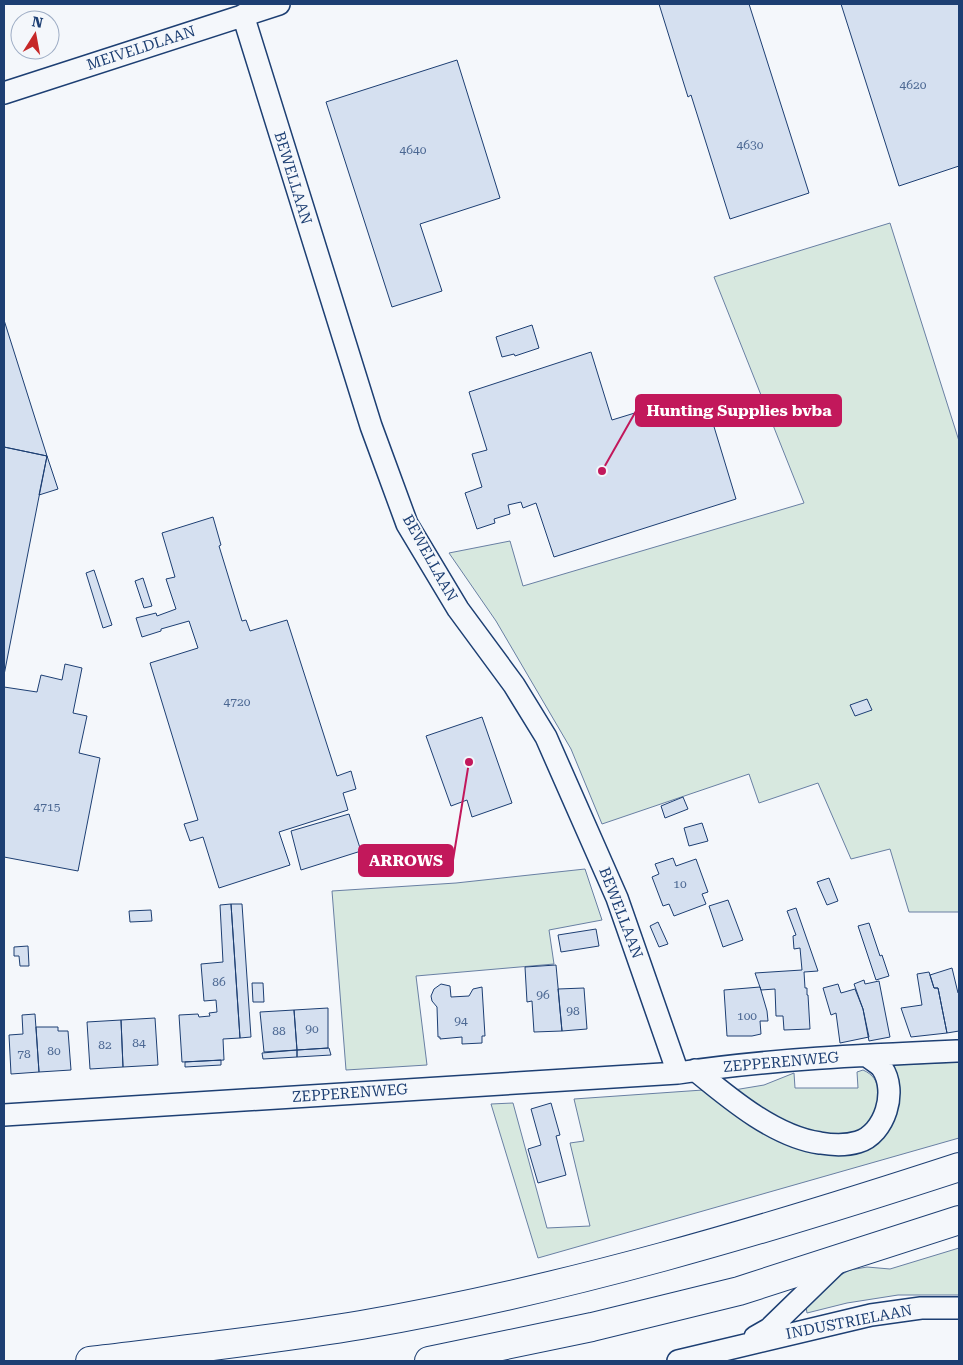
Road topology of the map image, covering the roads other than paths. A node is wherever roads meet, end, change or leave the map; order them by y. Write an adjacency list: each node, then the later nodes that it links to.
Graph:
1 (279, 4): 2 (street, MEIVELDLAAN)
2 (243, 15): 3 (street, MEIVELDLAAN); 6 (street, BEWELLAAN)
3 (4, 93)
4 (959, 1051): 5 (street, ZEPPERENWEG)
5 (867, 1056): 6 (street, ZEPPERENWEG); 6 (street, ZEPPERENWEG)
6 (687, 1071): 7 (street, ZEPPERENWEG)
7 (4, 1115)
8 (959, 1167): 13 (highway)
9 (959, 1220): 10 (highway)
10 (840, 1260): 12 (street, INDUSTRIELAAN); 14 (highway)
11 (959, 1308): 12 (street, INDUSTRIELAAN)
12 (740, 1346): 15 (street, INDUSTRIELAAN)
13 (90, 1361)
14 (429, 1361)
15 (678, 1361)

